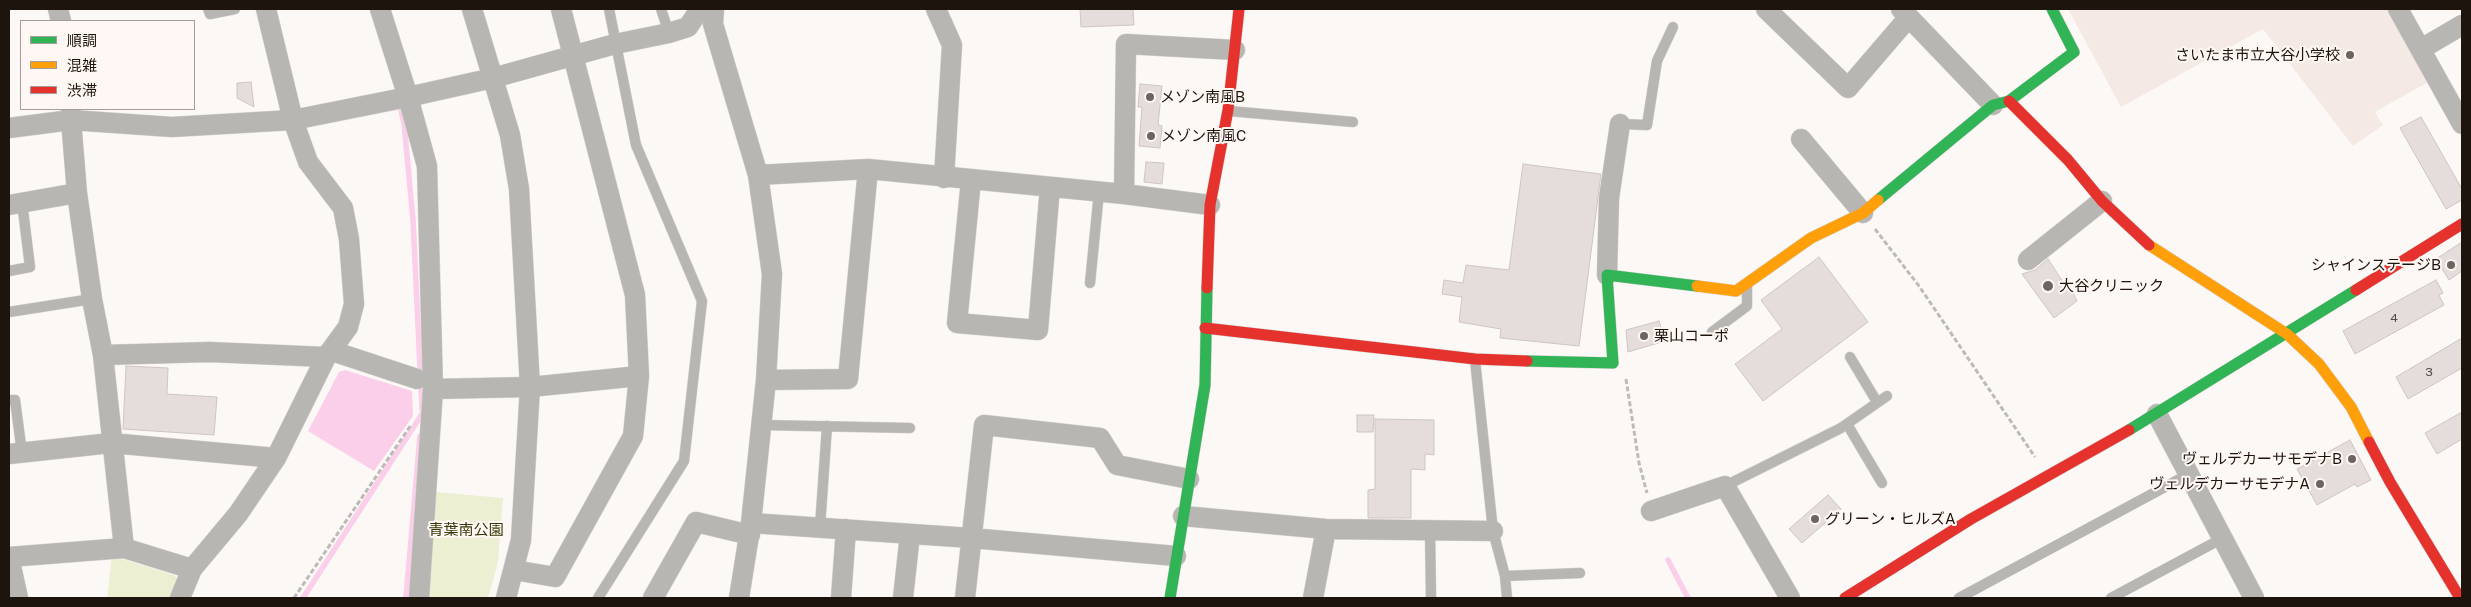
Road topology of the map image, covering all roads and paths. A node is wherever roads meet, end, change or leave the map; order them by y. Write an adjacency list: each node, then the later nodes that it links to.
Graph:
1 (208, 9): 2 (lane)
2 (235, 9)
3 (266, 9): 29 (street)
4 (380, 9): 25 (street)
5 (472, 9): 24 (street)
6 (561, 9): 23 (street)
7 (609, 9): 20 (lane)
8 (661, 9): 19 (lane)
9 (700, 9): 19 (street)
10 (714, 9): 36 (street)
11 (936, 9): 37 (street)
12 (1239, 9): 22 (street)
13 (1766, 9): 16 (street)
14 (2052, 9): 26 (street)
15 (2398, 9): 21 (street)
16 (1905, 13): 26 (street)
17 (2462, 25): 21 (street)
18 (1673, 27): 31 (lane)
19 (669, 33): 20 (street)
20 (615, 44): 23 (street); 107 (lane)
21 (2421, 49): 32 (street)
22 (1235, 50): 27 (street); 42 (street)
23 (573, 57): 24 (street); 63 (street)
24 (493, 78): 25 (street); 66 (street)
25 (408, 97): 29 (street); 65 (street)
26 (2001, 103): 43 (street); 46 (street)
27 (1228, 110): 30 (lane); 45 (street)
28 (71, 114): 29 (street); 33 (street); 41 (street)
29 (293, 120): 58 (street)
30 (1353, 122)
31 (1620, 124): 50 (street)
32 (2462, 124)
33 (9, 128)
34 (1802, 139): 46 (street)
35 (868, 170): 36 (street); 37 (street); 64 (street)
36 (758, 175): 64 (street)
37 (944, 178): 38 (street)
38 (971, 180): 39 (street); 39 (street)
39 (1050, 188): 40 (street)
40 (1099, 192): 42 (street); 51 (lane)
41 (76, 193): 44 (street); 53 (street)
42 (1124, 194): 45 (street)
43 (2102, 201): 48 (street); 57 (street)
44 (15, 203): 49 (lane)
45 (1210, 205): 55 (street)
46 (1863, 213): 52 (street); 80 (path)
47 (2462, 224): 57 (street)
48 (2028, 260)
49 (9, 271)
50 (1607, 275): 52 (street); 62 (street)
51 (1090, 283)
52 (1747, 283): 56 (lane)
53 (92, 299): 54 (lane); 59 (street)
54 (9, 312)
55 (1205, 328): 61 (street); 81 (street)
56 (1712, 332)
57 (2287, 334): 70 (street); 122 (street)
58 (329, 354): 59 (street); 65 (street); 78 (street)
59 (103, 355): 76 (street)
60 (1850, 357): 69 (lane)
61 (1475, 359): 62 (street); 91 (lane)
62 (1613, 363): 84 (path)
63 (639, 376): 66 (street); 99 (street)
64 (766, 380): 72 (street)
65 (425, 384): 66 (street); 105 (street)
66 (530, 387): 99 (street)
67 (1887, 396): 69 (lane)
68 (9, 400): 77 (lane)
69 (1877, 402): 73 (lane)
70 (2157, 414): 79 (street); 80 (street)
71 (413, 422): 104 (path)
72 (762, 424): 74 (lane); 87 (street)
73 (1847, 424): 82 (lane); 83 (lane)
74 (827, 426): 75 (lane); 86 (lane)
75 (910, 428)
76 (112, 443): 77 (street); 78 (street); 95 (street)
77 (16, 454)
78 (276, 458): 98 (street)
79 (2189, 474): 94 (street); 119 (lane)
80 (2048, 476): 118 (street)
81 (1189, 479): 85 (street); 93 (street)
82 (1882, 483)
83 (1726, 486): 84 (street); 117 (street)
84 (1651, 510)
85 (1182, 516): 89 (street); 96 (street)
86 (820, 527): 87 (street); 88 (street)
87 (751, 529): 108 (street); 109 (street)
88 (846, 529): 92 (street); 110 (street)
89 (1326, 529): 90 (street); 114 (street)
90 (1430, 530): 91 (street); 115 (lane)
91 (1492, 531): 101 (lane)
92 (910, 534): 93 (street); 111 (street)
93 (971, 538): 96 (street); 112 (street)
94 (2222, 538): 120 (lane); 121 (street)
95 (124, 548): 97 (street); 98 (street)
96 (1176, 556): 113 (street)
97 (9, 557): 102 (street)
98 (192, 569): 103 (street)
99 (514, 570): 106 (street)
100 (1580, 573): 101 (lane)
101 (1505, 576): 116 (lane)
102 (18, 598)
103 (180, 598)
104 (294, 598)
105 (419, 598)
106 (506, 598)
107 (598, 598)
108 (653, 598)
109 (740, 598)
110 (841, 598)
111 (903, 598)
112 (965, 598)
113 (1170, 598)
114 (1313, 598)
115 (1431, 598)
116 (1507, 598)
117 (1790, 598)
118 (1844, 598)
119 (1959, 598)
120 (2111, 598)
121 (2254, 598)
122 (2460, 598)

